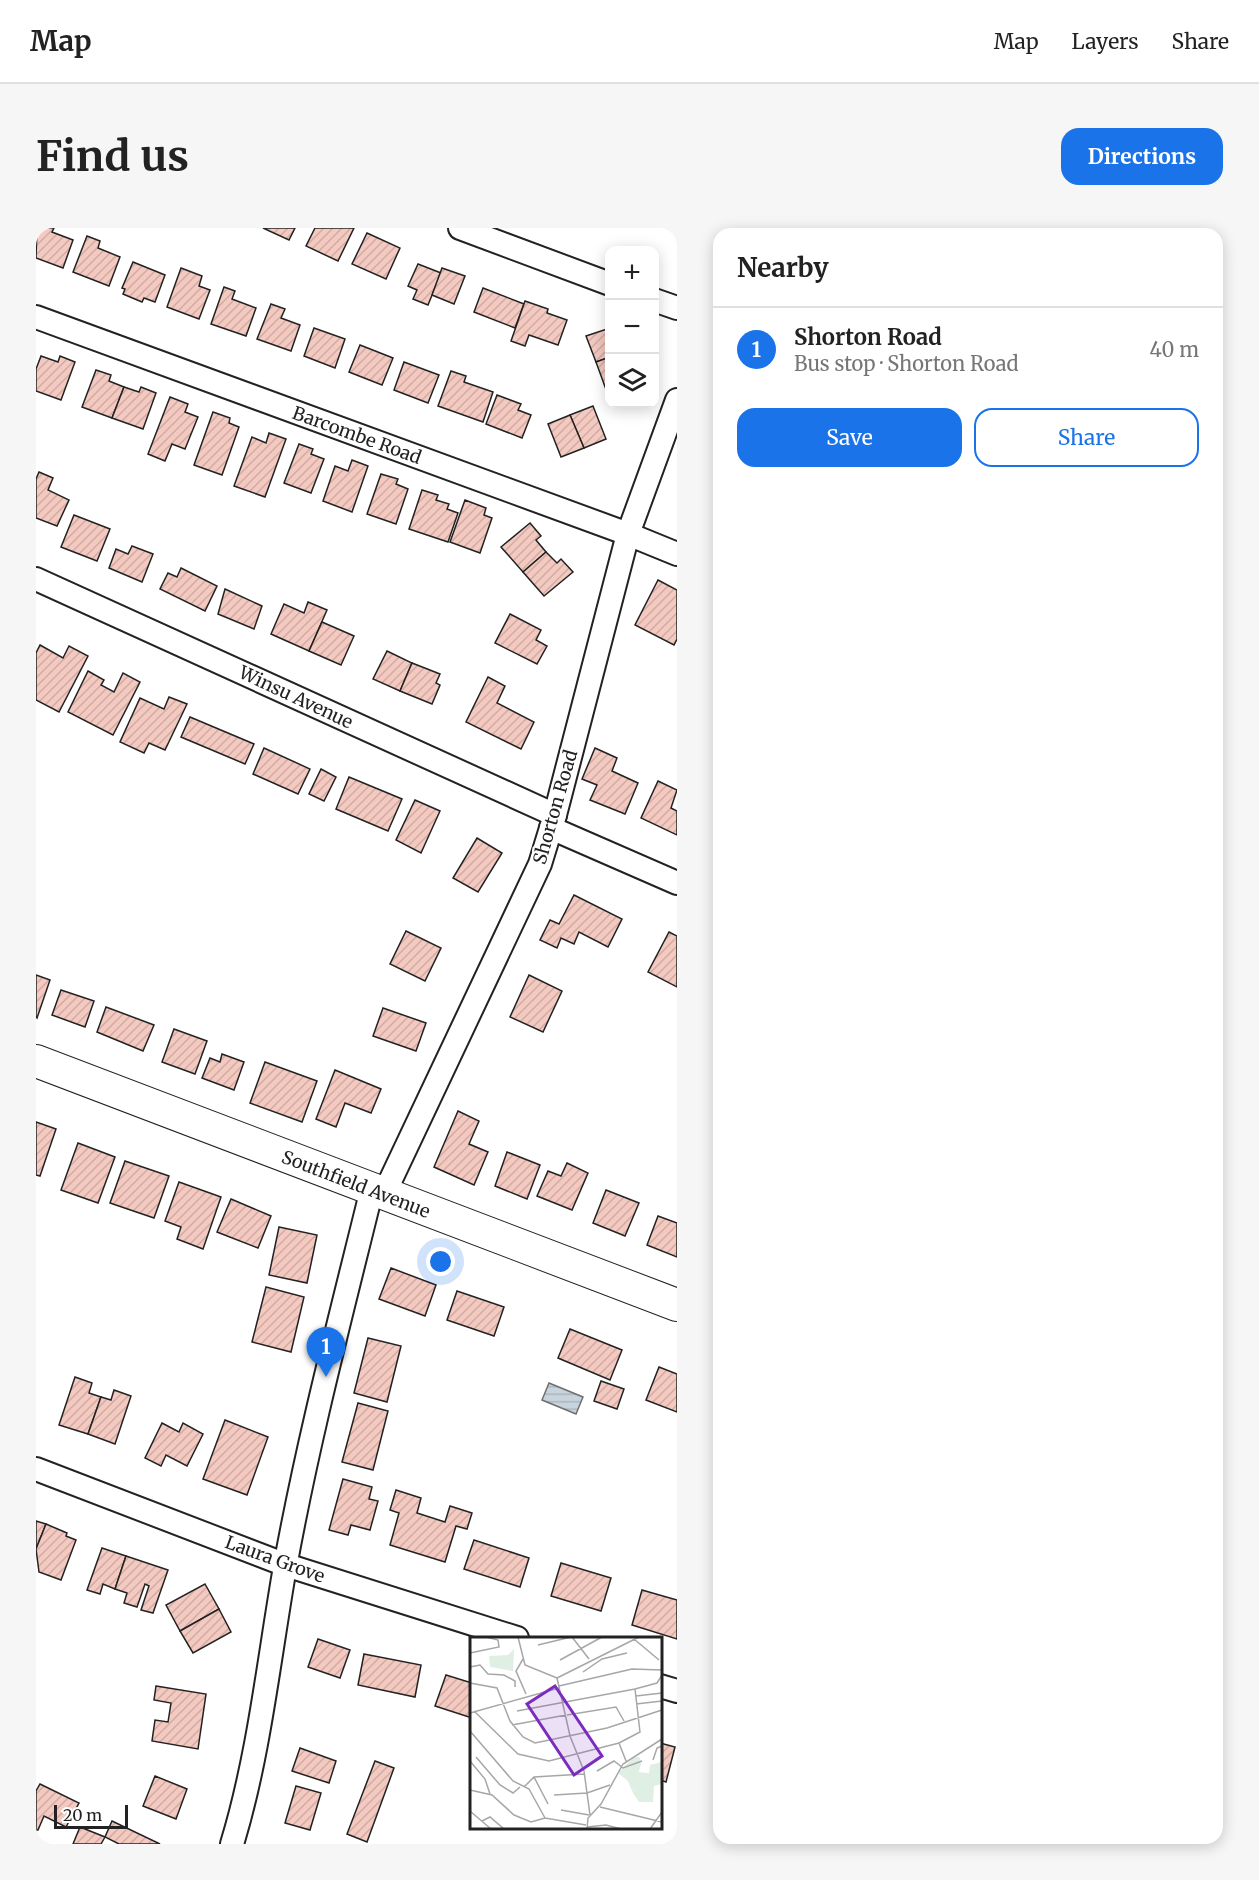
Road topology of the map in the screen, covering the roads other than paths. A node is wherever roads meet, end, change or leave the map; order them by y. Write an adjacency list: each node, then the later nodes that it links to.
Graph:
1 (460, 228): 2 (street)
2 (605, 282)
3 (659, 302): 4 (street)
4 (677, 308)
5 (36, 317): 7 (street, Barcombe Road)
6 (677, 400): 7 (street, Shorton Road)
7 (628, 534): 8 (street, Barcombe Road); 10 (street, Shorton Road)
8 (677, 554)
9 (36, 579): 10 (street, Winsu Avenue)
10 (553, 821): 11 (street, Winsu Avenue); 13 (street, Shorton Road)
11 (677, 884)
12 (36, 1061): 13 (street, Southfield Avenue)
13 (378, 1192): 14 (street, Southfield Avenue); 16 (street, Shorton Road)
14 (677, 1305)
15 (36, 1469): 16 (street, Laura Grove)
16 (286, 1565): 17 (street, Laura Grove); 20 (street, Shorton Road)
17 (514, 1637)
18 (662, 1687): 19 (street)
19 (677, 1691)
20 (232, 1844)

